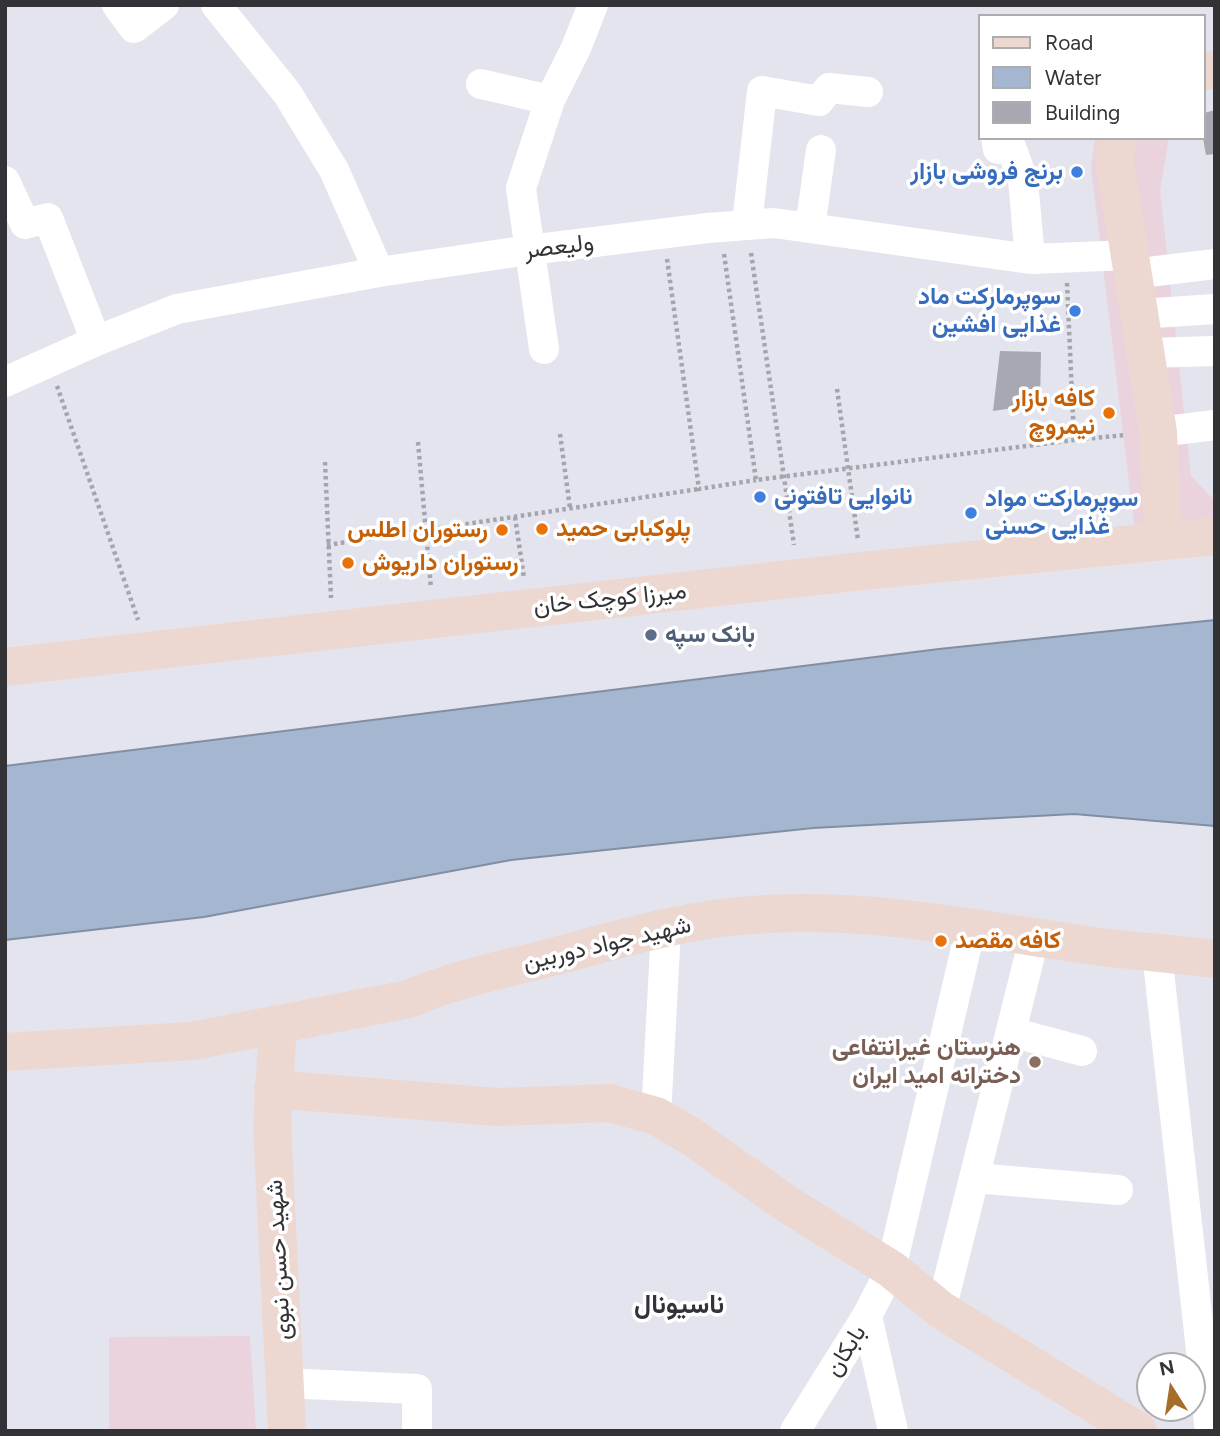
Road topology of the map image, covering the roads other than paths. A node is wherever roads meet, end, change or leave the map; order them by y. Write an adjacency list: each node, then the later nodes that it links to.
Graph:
1 (117, 5): 2 (street)
2 (164, 5)
3 (216, 5): 19 (street)
4 (585, 5): 5 (street)
5 (593, 6): 8 (street)
6 (481, 84): 8 (street)
7 (868, 92): 13 (street)
8 (550, 100): 15 (street)
9 (996, 140): 16 (street)
10 (1119, 140): 18 (main road)
11 (821, 150): 14 (street)
12 (5, 181): 22 (street)
13 (734, 226): 14 (street, ولیعصر); 15 (street, ولیعصر)
14 (810, 228): 16 (street, ولیعصر)
15 (529, 250): 19 (street, ولیعصر); 23 (street)
16 (1030, 259): 18 (street, ولیعصر)
17 (1215, 264): 18 (street, ولیعصر)
18 (1130, 265): 21 (main road)
19 (379, 272): 22 (street, ولیعصر)
20 (1215, 309): 21 (street)
21 (1139, 314): 25 (main road)
22 (96, 341): 26 (street, ولیعصر)
23 (544, 349)
24 (1215, 351): 25 (street)
25 (1146, 353): 28 (main road)
26 (5, 382)
27 (1215, 425): 28 (street)
28 (1158, 432): 30 (main road)
29 (1215, 536): 30 (main road, میرزا کوچک خان)
30 (1163, 541): 31 (main road, میرزا کوچک خان)
31 (5, 667)
32 (971, 927): 33 (main road, شهید جواد دوربین); 34 (main road, شهید جواد دوربین); 45 (street, بابکان)
33 (666, 929): 37 (main road, شهید جواد دوربین); 42 (street)
34 (1035, 935): 35 (main road, شهید جواد دوربین); 38 (street)
35 (1157, 953): 36 (main road, شهید جواد دوربین); 54 (street)
36 (1215, 959)
37 (278, 1025): 40 (main road, شهید جواد دوربین); 41 (main road, شهید حسن نبوی)
38 (1011, 1032): 39 (street); 43 (street)
39 (1082, 1051)
40 (5, 1052)
41 (273, 1089): 42 (main road); 48 (main road, شهید حسن نبوی)
42 (656, 1115): 45 (main road)
43 (974, 1178): 44 (street); 46 (street)
44 (1118, 1190)
45 (891, 1269): 46 (main road); 47 (street, بابکان)
46 (941, 1310): 53 (main road)
47 (867, 1316): 51 (street, بابکان); 52 (street)
48 (284, 1383): 49 (main road, شهید حسن نبوی); 50 (street)
49 (287, 1431)
50 (417, 1431)
51 (795, 1431)
52 (893, 1431)
53 (1138, 1431)
54 (1210, 1431)

